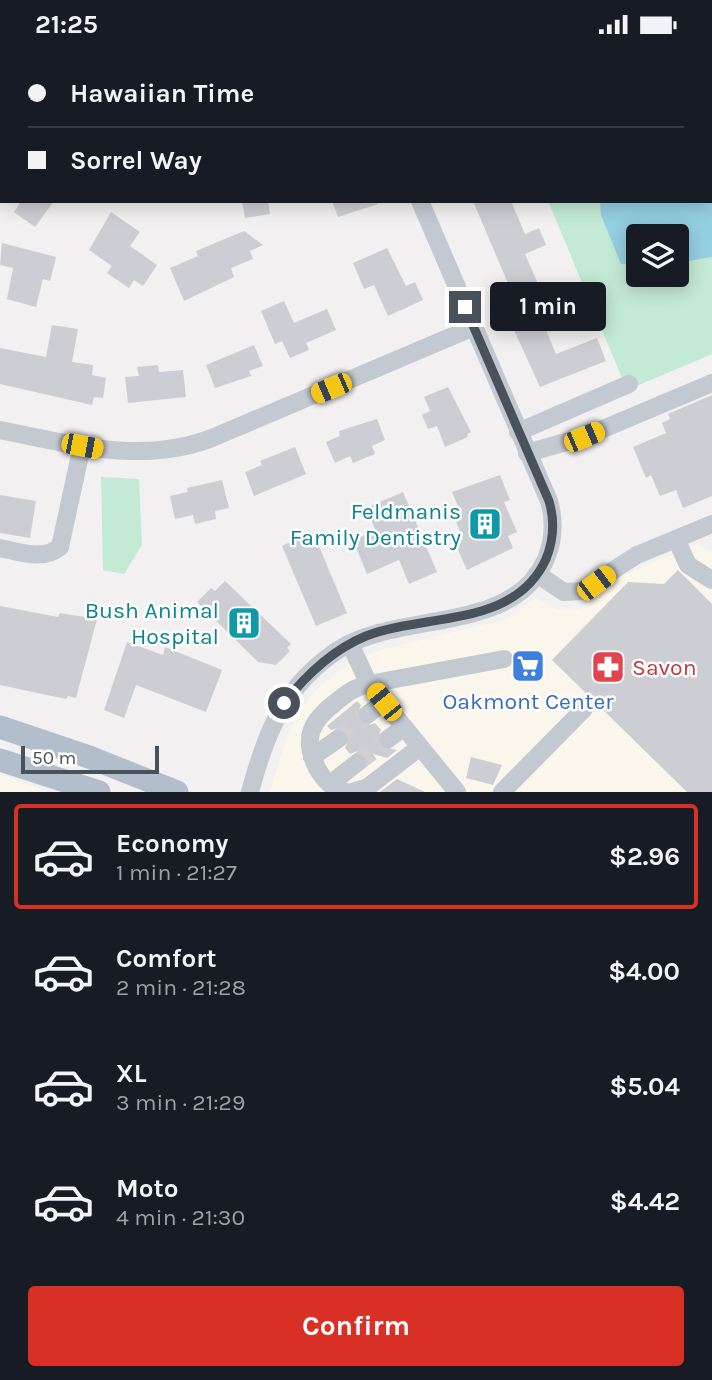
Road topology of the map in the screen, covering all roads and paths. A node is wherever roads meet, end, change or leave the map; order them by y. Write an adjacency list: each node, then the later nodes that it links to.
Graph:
1 (421, 203): 2 (street)
2 (474, 327): 6 (street); 7 (street)
3 (712, 383): 8 (street)
4 (629, 384): 6 (street)
5 (0, 430): 7 (street)
6 (518, 432): 8 (street)
7 (82, 446): 11 (street)
8 (527, 453): 12 (street)
9 (712, 524): 10 (street)
10 (676, 539): 12 (street); 13 (street)
11 (0, 548)
12 (537, 574): 14 (street)
13 (712, 580)
14 (350, 644): 16 (street); 31 (street)
15 (504, 659): 16 (street)
16 (369, 684): 17 (street); 25 (street)
17 (384, 702): 19 (street); 21 (street)
18 (584, 709): 34 (street)
19 (368, 714)
20 (0, 727): 30 (main road)
21 (404, 727): 23 (street); 24 (street)
22 (338, 739): 25 (street)
23 (388, 739)
24 (421, 747): 32 (street); 33 (street)
25 (312, 757): 28 (street)
26 (0, 760): 29 (main road)
27 (357, 763): 28 (street)
28 (338, 788)
29 (99, 792)
30 (177, 792)
31 (250, 792)
32 (352, 792)
33 (457, 792)
34 (502, 792)

